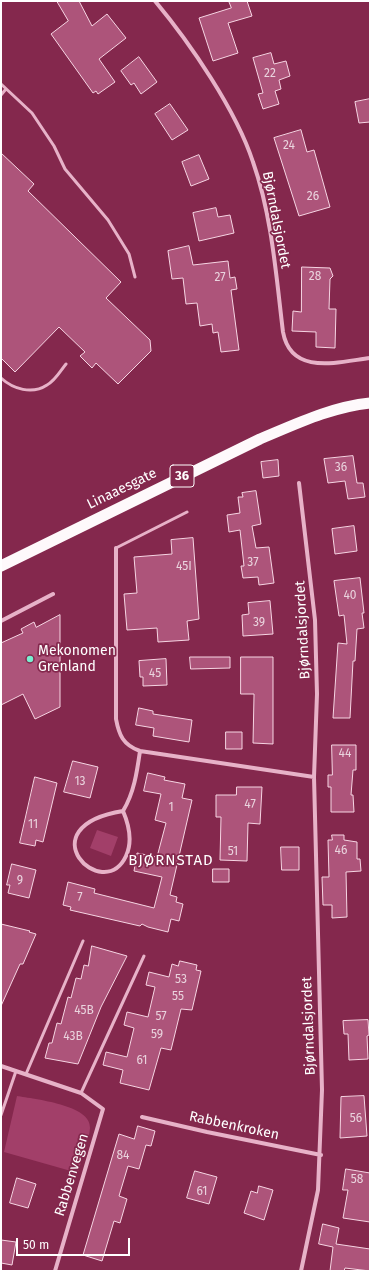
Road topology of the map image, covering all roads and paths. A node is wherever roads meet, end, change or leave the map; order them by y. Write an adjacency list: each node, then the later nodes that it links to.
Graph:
1 (155, 1): 6 (street, Bjørndalsjordet)
2 (1, 84): 3 (lane)
3 (6, 89): 4 (lane); 5 (lane)
4 (1, 95)
5 (135, 277)
6 (370, 358)
7 (66, 364): 8 (lane)
8 (1, 378)
9 (370, 403): 13 (highway, Linaaesgate / 36)
10 (299, 483): 17 (street, Bjørndalsjordet)
11 (187, 512): 12 (lane)
12 (116, 548): 16 (street)
13 (1, 566)
14 (53, 594): 15 (street)
15 (1, 621)
16 (140, 751): 17 (street); 18 (street)
17 (314, 777): 27 (street, Bjørndalsjordet)
18 (123, 811): 18 (street)
19 (83, 941): 23 (lane)
20 (144, 956): 24 (lane)
21 (1, 1066): 22 (street)
22 (16, 1071): 23 (street); 25 (lane)
23 (26, 1074): 24 (street)
24 (81, 1093): 28 (street, Rabbenvegen)
25 (1, 1115)
26 (142, 1117): 27 (street, Rabbenkroken)
27 (321, 1155): 29 (street, Bjørndalsjordet)
28 (55, 1271)
29 (301, 1271)

